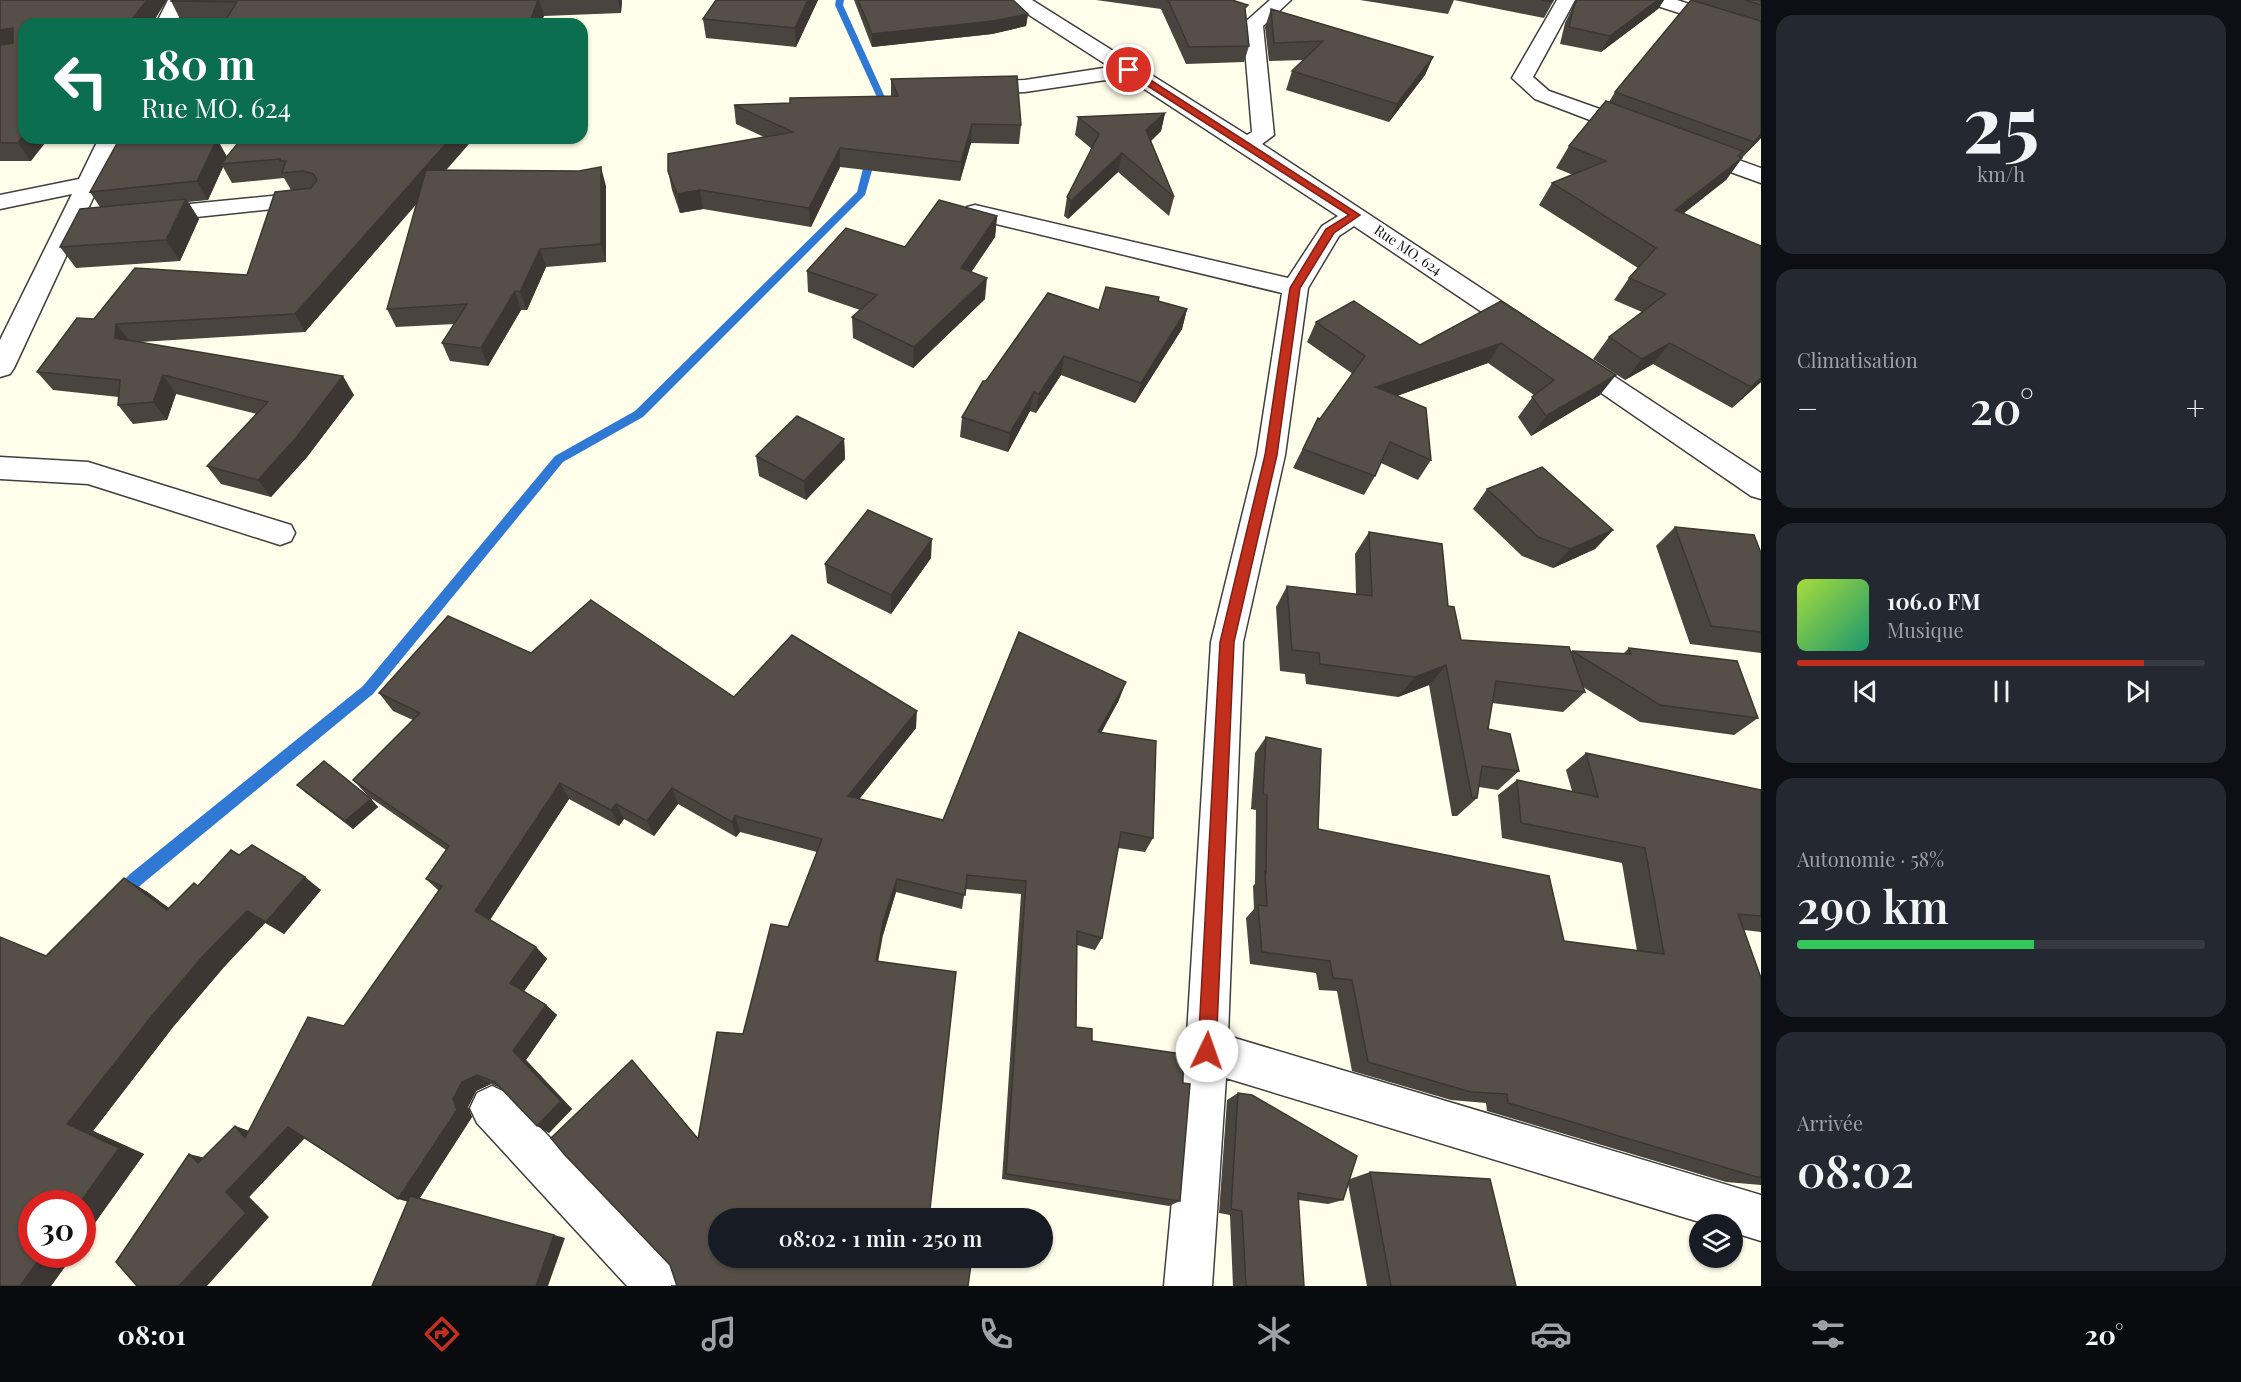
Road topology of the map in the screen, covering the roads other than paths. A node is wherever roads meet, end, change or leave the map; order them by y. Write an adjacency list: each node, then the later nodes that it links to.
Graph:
1 (177, 0): 6 (street)
2 (1019, 0): 8 (street, Rue MO. 624)
3 (1282, 0): 12 (street)
4 (1566, 0): 10 (street)
5 (1658, 0): 7 (street)
6 (169, 18)
7 (1761, 33)
8 (1129, 70): 9 (street); 12 (street, Rue MO. 624)
9 (958, 88)
10 (1652, 136)
11 (107, 144): 15 (street)
12 (1246, 144): 19 (street, Rue MO. 624)
13 (1674, 144): 14 (street)
14 (1761, 176)
15 (87, 184): 17 (street); 22 (street)
16 (312, 199): 20 (street)
17 (0, 202)
18 (975, 212): 21 (street)
19 (1356, 215): 21 (street); 24 (street, Rue MO. 624)
20 (127, 217)
21 (1295, 288): 26 (street)
22 (0, 368)
23 (0, 468): 25 (street)
24 (1761, 488)
25 (280, 533)
26 (1207, 1051): 28 (street); 30 (street)
27 (492, 1108): 29 (street)
28 (1761, 1218)
29 (659, 1286)
30 (1188, 1286)

